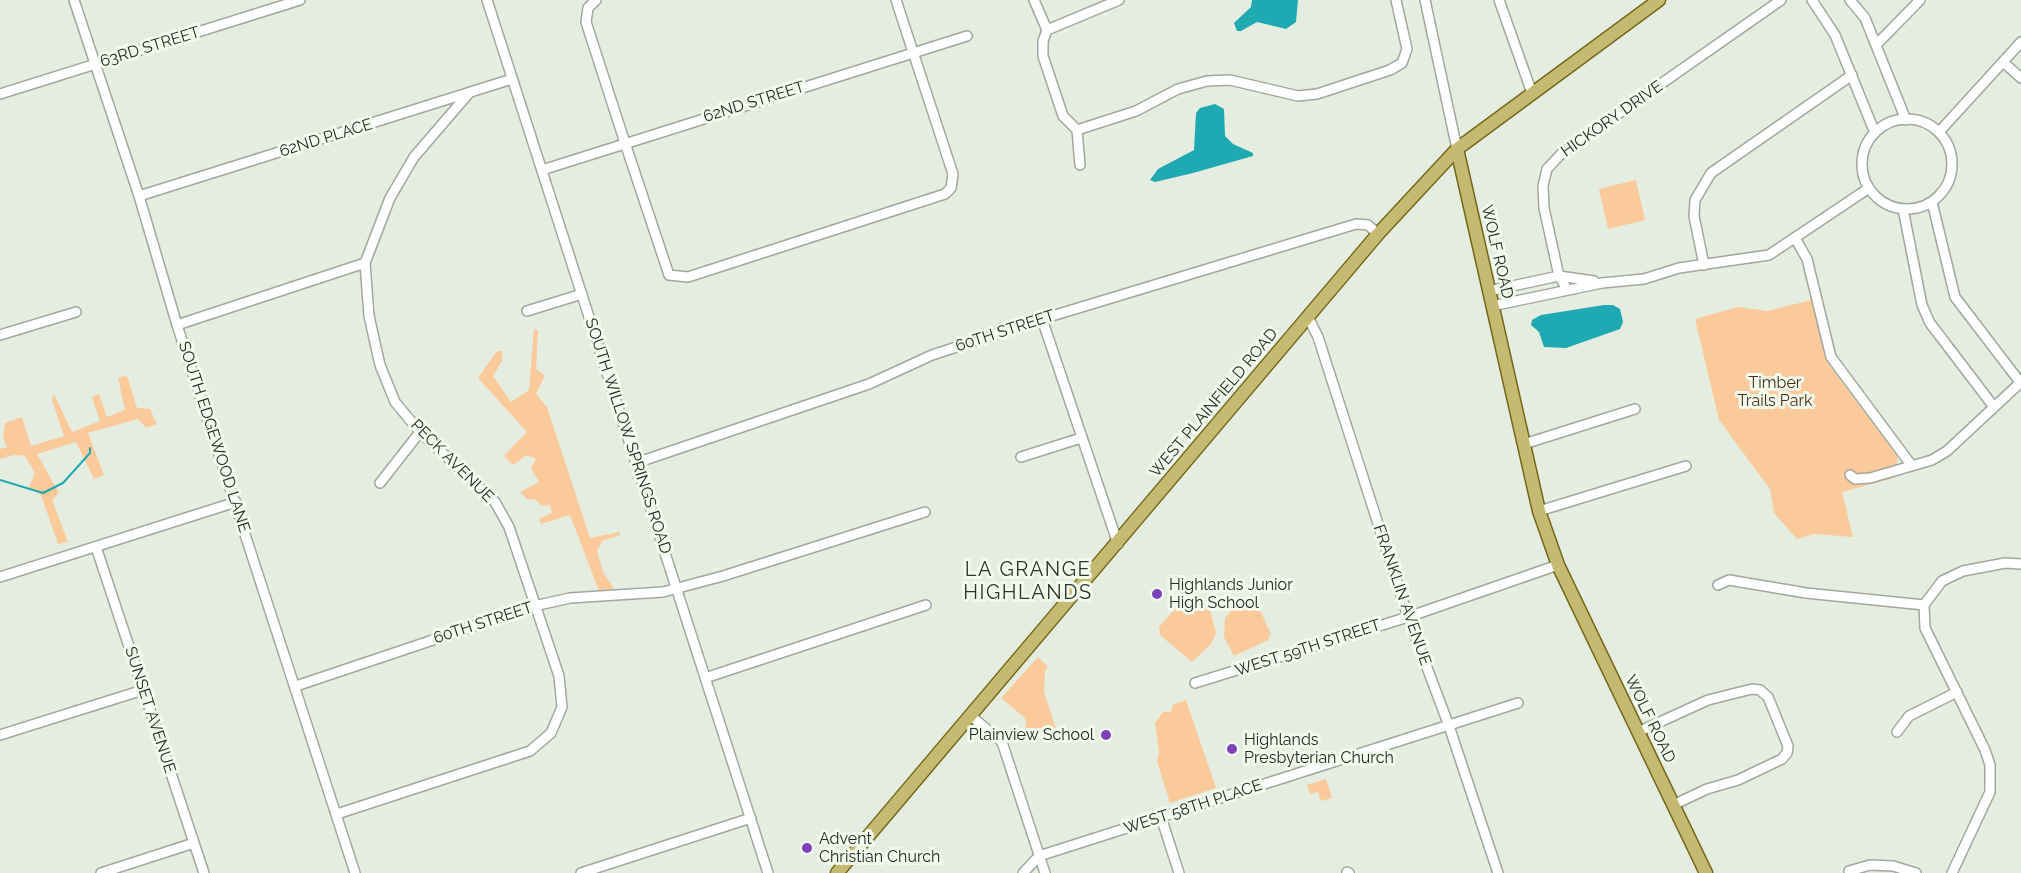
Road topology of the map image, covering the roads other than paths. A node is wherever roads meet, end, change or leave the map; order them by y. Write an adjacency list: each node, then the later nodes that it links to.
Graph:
1 (74, 0): 22 (street, SOUTH EDGEWOOD LANE)
2 (300, 0): 22 (street, 63RD STREET)
3 (487, 0): 25 (street, SOUTH WILLOW SPRINGS ROAD)
4 (596, 0): 33 (street)
5 (896, 0): 20 (street)
6 (1034, 0): 16 (street)
7 (1119, 0): 16 (street)
8 (1396, 0): 30 (street)
9 (1425, 0): 34 (street, WOLF ROAD)
10 (1499, 0): 27 (street)
11 (1659, 0): 27 (main road, WEST PLAINFIELD ROAD)
12 (1781, 0): 45 (street, HICKORY DRIVE)
13 (1812, 0): 23 (street)
14 (1850, 0): 19 (street)
15 (1920, 0): 19 (street)
16 (1047, 30): 30 (street)
17 (967, 36): 20 (street, 62ND STREET)
18 (2021, 42): 21 (street)
19 (1876, 45): 29 (street)
20 (913, 53): 33 (street, 62ND STREET); 33 (street)
21 (2003, 62): 24 (street); 31 (street)
22 (95, 64): 28 (street, 63RD STREET); 38 (street, SOUTH EDGEWOOD LANE)
23 (1851, 75): 32 (street); 44 (street)
24 (2021, 78)
25 (513, 79): 26 (street, 62ND PLACE); 36 (street, SOUTH WILLOW SPRINGS ROAD)
26 (469, 93): 38 (street, 62ND PLACE); 43 (street, PECK AVENUE)
27 (1532, 93): 34 (main road, WEST PLAINFIELD ROAD)
28 (0, 94)
29 (1906, 120): 31 (street); 32 (street)
30 (1077, 130): 35 (street)
31 (1939, 132): 39 (street)
32 (1875, 133): 37 (street)
33 (625, 143): 36 (street, 62ND STREET)
34 (1457, 149): 41 (main road, WEST PLAINFIELD ROAD); 48 (main road, WOLF ROAD)
35 (1080, 165)
36 (542, 170): 49 (street, SOUTH WILLOW SPRINGS ROAD)
37 (1869, 188): 40 (street); 42 (street)
38 (139, 196): 55 (street, SOUTH EDGEWOOD LANE)
39 (1932, 202): 40 (street); 57 (street)
40 (1903, 209): 58 (street)
41 (1377, 234): 53 (main road, WEST PLAINFIELD ROAD); 54 (street, 60TH STREET)
42 (1795, 238): 44 (street); 66 (street)
43 (366, 263): 55 (street); 60 (street, PECK AVENUE)
44 (1704, 265): 46 (street)
45 (1559, 276): 46 (street); 47 (street, HICKORY DRIVE); 48 (street)
46 (1602, 283): 47 (street)
47 (1567, 289): 50 (street)
48 (1489, 291): 50 (main road, WOLF ROAD)
49 (582, 294): 52 (street); 64 (street, SOUTH WILLOW SPRINGS ROAD)
50 (1492, 306): 62 (main road, WOLF ROAD)
51 (76, 312): 56 (street)
52 (527, 312)
53 (1308, 317): 72 (main road, WEST PLAINFIELD ROAD); 82 (street, FRANKLIN AVENUE)
54 (1042, 319): 61 (street); 64 (street, 60TH STREET)
55 (177, 326): 69 (street, SOUTH EDGEWOOD LANE)
56 (0, 335)
57 (2021, 382): 58 (street)
58 (1994, 407): 66 (street)
59 (1635, 409): 62 (street)
60 (420, 432): 68 (street); 80 (street, PECK AVENUE)
61 (1081, 438): 63 (street); 72 (street)
62 (1524, 444): 70 (main road, WOLF ROAD)
63 (1021, 457)
64 (636, 463): 78 (street, SOUTH WILLOW SPRINGS ROAD)
65 (1686, 466): 70 (street)
66 (1912, 466): 67 (street)
67 (1850, 476)
68 (380, 483)
69 (236, 502): 73 (street); 85 (street, SOUTH EDGEWOOD LANE)
70 (1539, 511): 75 (main road, WOLF ROAD)
71 (925, 513): 78 (street, 60TH STREET)
72 (1118, 544): 89 (main road, WEST PLAINFIELD ROAD)
73 (96, 547): 76 (street); 86 (street, SUNSET AVENUE)
74 (2021, 564): 79 (street)
75 (1558, 565): 82 (street, WEST 59TH STREET); 91 (main road, WOLF ROAD)
76 (0, 577)
77 (1718, 585): 79 (street)
78 (676, 588): 80 (street, 60TH STREET); 83 (street, SOUTH WILLOW SPRINGS ROAD)
79 (1924, 605): 87 (street)
80 (534, 606): 85 (street, 60TH STREET); 95 (street, PECK AVENUE)
81 (926, 606): 83 (street)
82 (1408, 617): 84 (street, WEST 59TH STREET); 90 (street, FRANKLIN AVENUE)
83 (705, 678): 97 (street, SOUTH WILLOW SPRINGS ROAD)
84 (1195, 683)
85 (296, 686): 95 (street, SOUTH EDGEWOOD LANE)
86 (142, 690): 93 (street); 98 (street, SUNSET AVENUE)
87 (1957, 692): 92 (street); 113 (street)
88 (1518, 703): 90 (street, WEST 58TH PLACE)
89 (971, 716): 99 (street); 106 (main road, WEST PLAINFIELD ROAD)
90 (1449, 726): 96 (street, WEST 58TH PLACE); 110 (street, FRANKLIN AVENUE)
91 (1638, 732): 94 (main road, WOLF ROAD); 94 (street)
92 (1897, 732)
93 (0, 735)
94 (1673, 805): 111 (main road, WOLF ROAD)
95 (337, 814): 103 (street, SOUTH EDGEWOOD LANE)
96 (1161, 817): 99 (street, WEST 58TH PLACE); 109 (street)
97 (751, 818): 104 (street); 105 (street, SOUTH WILLOW SPRINGS ROAD)
98 (194, 843): 101 (street); 102 (street, SUNSET AVENUE)
99 (1039, 856): 107 (street); 108 (street)
100 (1850, 871): 112 (street)
101 (100, 873)
102 (204, 873)
103 (355, 873)
104 (581, 873)
105 (768, 873)
106 (837, 873)
107 (1023, 873)
108 (1045, 873)
109 (1179, 873)
110 (1498, 873)
111 (1706, 873)
112 (1916, 873)
113 (1952, 873)

